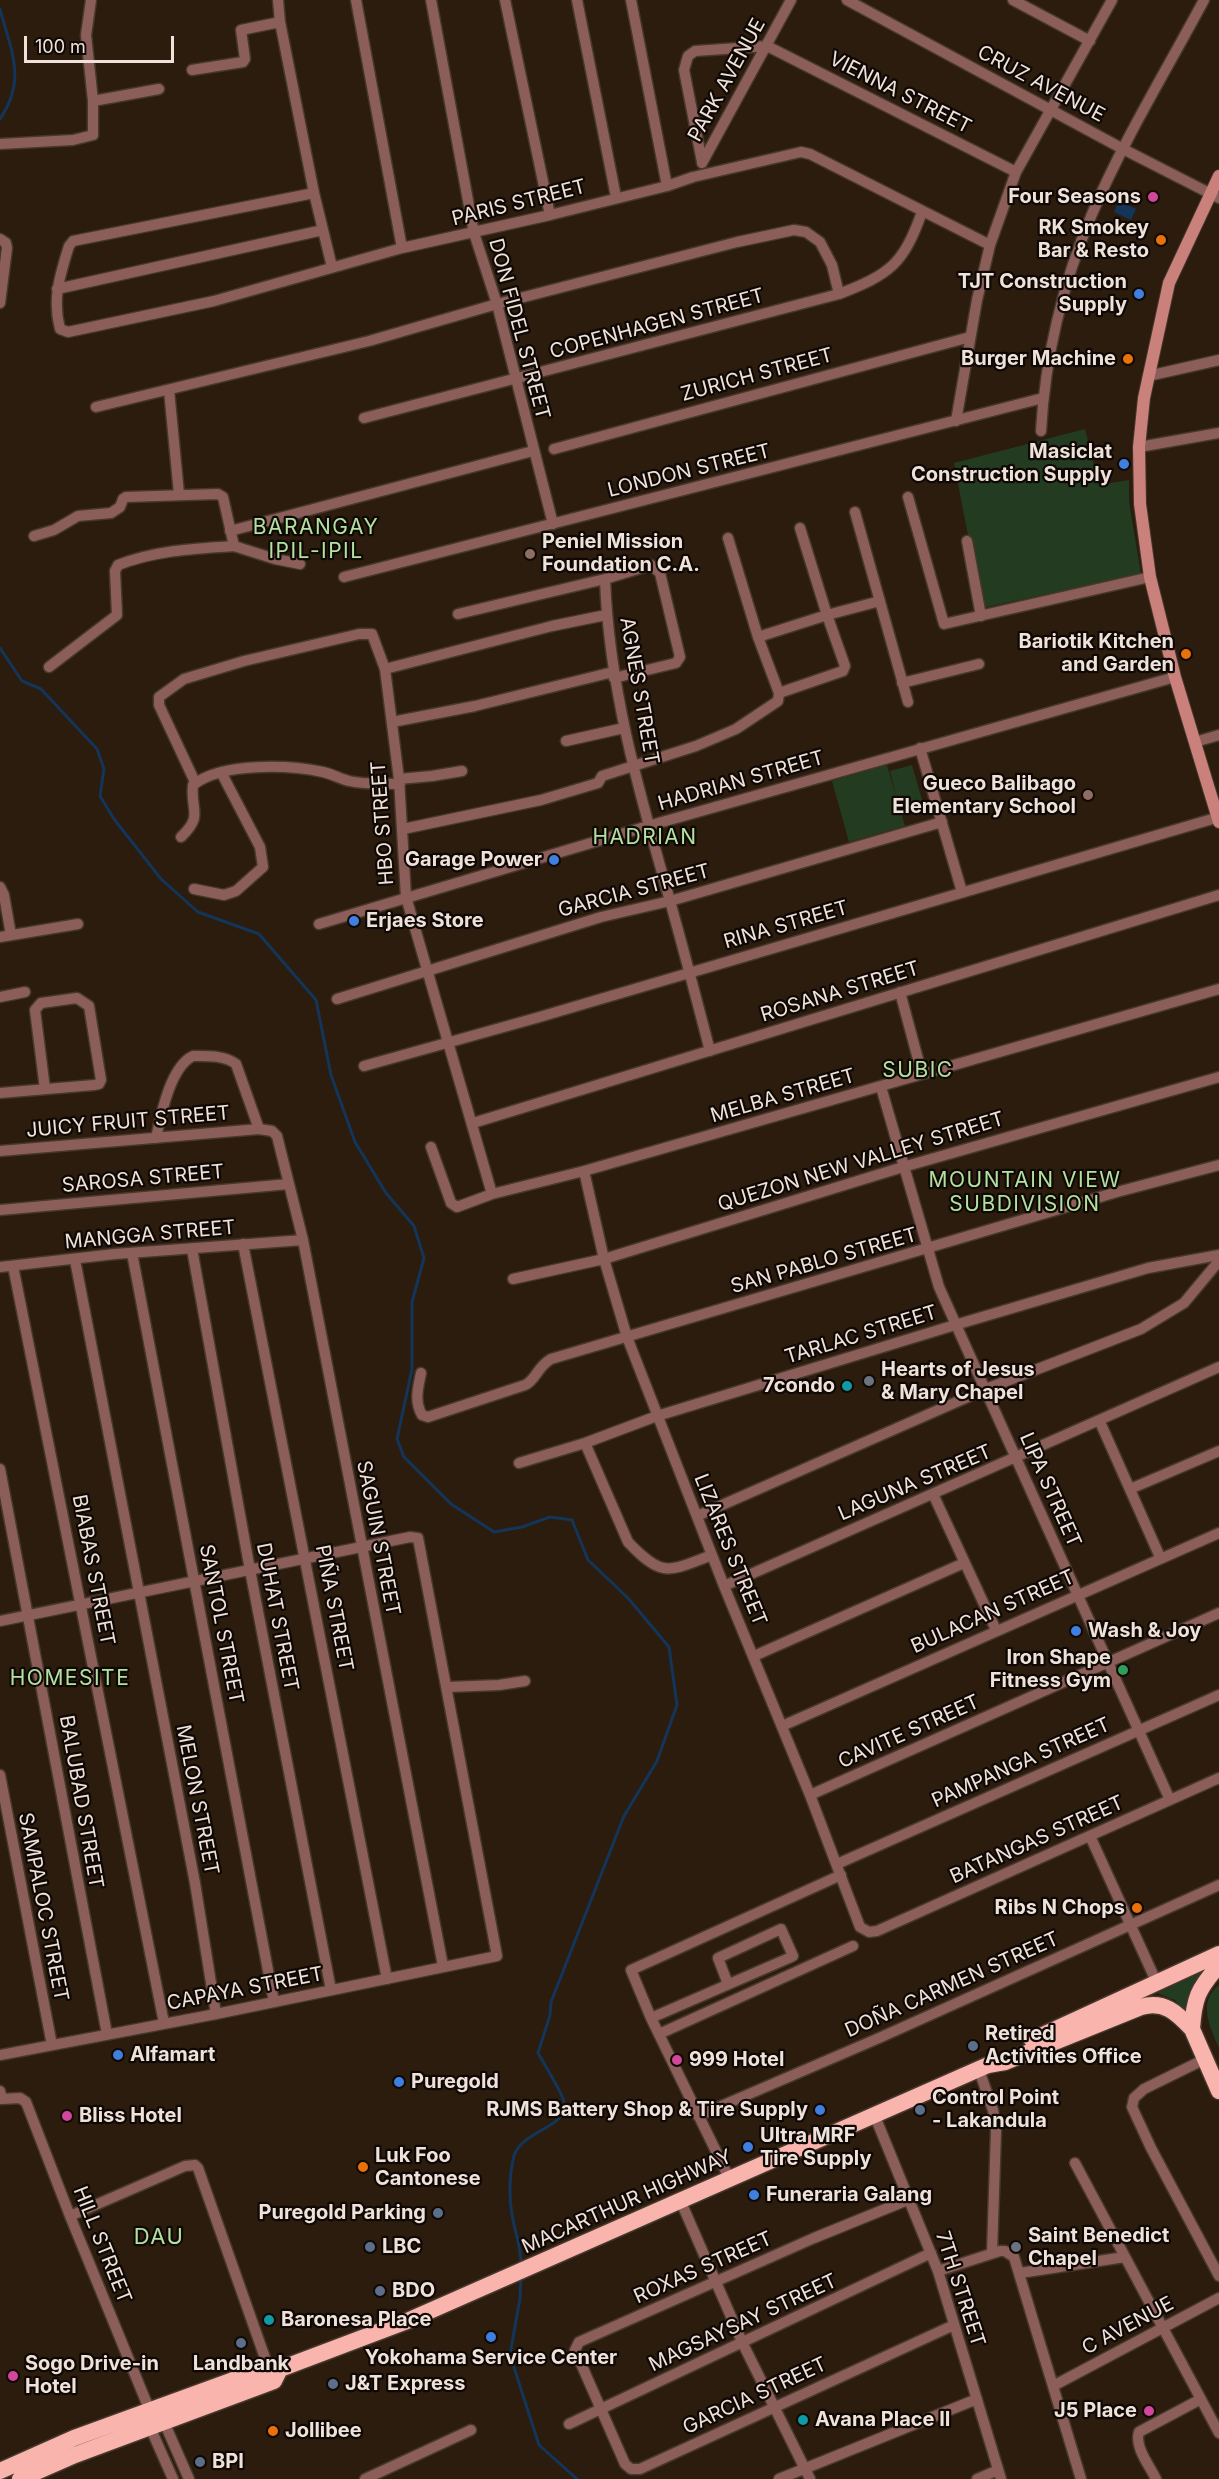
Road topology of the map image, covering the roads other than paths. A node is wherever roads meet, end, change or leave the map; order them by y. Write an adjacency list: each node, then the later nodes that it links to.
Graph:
1 (91, 0): 19 (street)
2 (278, 0): 14 (street)
3 (356, 0): 37 (street)
4 (431, 0): 34 (street, DON FIDEL STREET)
5 (505, 0): 32 (street)
6 (577, 0): 30 (street)
7 (631, 0): 27 (street)
8 (790, 0): 16 (street, PARK AVENUE)
9 (847, 0): 20 (street, CRUZ AVENUE)
10 (1013, 0): 13 (street)
11 (1112, 0): 15 (street)
12 (1204, 0): 22 (street)
13 (1025, 3): 15 (street)
14 (280, 22): 17 (street); 28 (street)
15 (1090, 41): 20 (street)
16 (767, 46): 23 (street, PARK AVENUE); 23 (street); 24 (street, VIENNA STREET)
17 (192, 70)
18 (159, 89): 19 (street)
19 (93, 102): 21 (street)
20 (1051, 110): 22 (street, CRUZ AVENUE); 24 (street)
21 (0, 144)
22 (1123, 149): 29 (street, CRUZ AVENUE); 48 (street)
23 (702, 162): 26 (street, PARK AVENUE)
24 (1016, 172): 36 (street)
25 (1219, 176): 29 (main road)
26 (693, 177): 27 (street, PARIS STREET); 31 (street, PARIS STREET)
27 (667, 186): 30 (street, PARIS STREET)
28 (314, 193): 33 (street); 39 (street)
29 (1215, 196): 45 (main road)
30 (616, 197): 32 (street, PARIS STREET)
31 (922, 212): 36 (street, PARIS STREET); 40 (street, COPENHAGEN STREET)
32 (550, 215): 34 (street, PARIS STREET)
33 (323, 230): 38 (street); 39 (street)
34 (474, 233): 37 (street, PARIS STREET); 42 (street, DON FIDEL STREET)
35 (0, 239): 41 (street)
36 (990, 245): 43 (street)
37 (402, 248): 38 (street, PARIS STREET)
38 (332, 267): 39 (street, PARIS STREET)
39 (57, 289)
40 (839, 294): 42 (street); 46 (street, COPENHAGEN STREET)
41 (0, 303)
42 (497, 304): 46 (street, DON FIDEL STREET); 47 (street)
43 (970, 337): 51 (street); 55 (street, ZURICH STREET)
44 (1219, 360): 45 (street)
45 (1148, 376): 54 (main road)
46 (516, 380): 50 (street, COPENHAGEN STREET); 56 (street, DON FIDEL STREET)
47 (169, 390): 49 (street); 57 (street)
48 (1043, 398): 51 (street, LONDON STREET); 52 (street)
49 (96, 407)
50 (364, 418)
51 (956, 421): 60 (street, LONDON STREET)
52 (1041, 431)
53 (1219, 433): 54 (street)
54 (1139, 447): 69 (main road)
55 (554, 449)
56 (533, 451): 60 (street, DON FIDEL STREET); 62 (street)
57 (179, 494): 62 (street); 63 (street)
58 (908, 497): 75 (street)
59 (855, 512): 71 (street)
60 (553, 524): 68 (street, LONDON STREET)
61 (800, 528): 74 (street)
62 (230, 531): 66 (street)
63 (34, 536)
64 (728, 538): 76 (street)
65 (967, 541): 75 (street)
66 (234, 546): 67 (street); 78 (street)
67 (300, 564)
68 (344, 577)
69 (1150, 577): 75 (street); 81 (main road)
70 (605, 579): 72 (street); 73 (street, AGNES STREET); 80 (street)
71 (880, 601): 74 (street); 82 (street)
72 (458, 614)
73 (606, 615): 79 (street); 80 (street, AGNES STREET)
74 (826, 615): 76 (street); 83 (street)
75 (981, 616)
76 (758, 637): 83 (street)
77 (979, 664): 82 (street)
78 (49, 668)
79 (385, 669): 85 (street, HBO STREET); 95 (street, HBO STREET)
80 (614, 675): 85 (street); 86 (street, AGNES STREET)
81 (1175, 677): 89 (main road); 90 (street, HADRIAN STREET)
82 (902, 683): 84 (street)
83 (778, 693): 91 (street)
84 (908, 702)
85 (392, 722): 94 (street, HBO STREET)
86 (624, 728): 88 (street); 91 (street, AGNES STREET)
87 (1219, 735): 89 (street)
88 (566, 741)
89 (1195, 742): 96 (main road)
90 (920, 748): 97 (street); 98 (street, HADRIAN STREET)
91 (634, 766): 98 (street, AGNES STREET); 99 (street)
92 (462, 771): 94 (street)
93 (221, 772): 94 (street); 95 (street); 102 (street)
94 (400, 781): 99 (street, HBO STREET)
95 (195, 782): 100 (street)
96 (1219, 819): 103 (street, RINA STREET)
97 (942, 822): 103 (street); 106 (street, GARCIA STREET)
98 (648, 826): 105 (street, HADRIAN STREET); 106 (street, AGNES STREET)
99 (403, 829): 105 (street, HBO STREET)
100 (181, 837)
101 (0, 887): 109 (street)
102 (194, 889)
103 (962, 892): 111 (street, RINA STREET)
104 (1219, 895): 114 (street, ROSANA STREET)
105 (406, 897): 108 (street, HADRIAN STREET); 110 (street, HBO STREET)
106 (670, 901): 110 (street, GARCIA STREET); 111 (street, AGNES STREET)
107 (78, 924): 109 (street)
108 (320, 924)
109 (5, 936)
110 (428, 972): 116 (street, GARCIA STREET); 117 (street, HBO STREET)
111 (690, 972): 117 (street, RINA STREET); 118 (street, AGNES STREET)
112 (1219, 989): 120 (street, MELBA STREET)
113 (25, 992): 115 (street)
114 (900, 992): 118 (street, ROSANA STREET); 120 (street)
115 (0, 997)
116 (338, 999)
117 (447, 1043): 119 (street, RINA STREET); 125 (street, HBO STREET)
118 (710, 1051): 125 (street, ROSANA STREET)
119 (364, 1066)
120 (922, 1074): 122 (street, MELBA STREET)
121 (1219, 1077): 131 (street, QUEZON NEW VALLEY STREET)
122 (881, 1087): 131 (street, LIPA STREET); 132 (street, MELBA STREET)
123 (45, 1089): 123 (street); 124 (street)
124 (0, 1093)
125 (473, 1123): 134 (street, HBO STREET)
126 (259, 1129): 127 (street, JUICY FRUIT STREET); 127 (street); 133 (street, SAGUIN STREET)
127 (156, 1138): 129 (street, JUICY FRUIT STREET)
128 (431, 1147): 134 (street, MELBA STREET)
129 (0, 1151)
130 (1219, 1165): 139 (street, SAN PABLO STREET)
131 (903, 1167): 139 (street, LIPA STREET); 142 (street, QUEZON NEW VALLEY STREET)
132 (584, 1171): 134 (street, MELBA STREET); 142 (street, LIZARES STREET)
133 (289, 1184): 135 (street, SAROSA STREET); 136 (street, SAGUIN STREET)
134 (492, 1194)
135 (0, 1210)
136 (303, 1239): 137 (street, MANGGA STREET); 164 (street, SAGUIN STREET)
137 (243, 1245): 138 (street, MANGGA STREET); 167 (street, PIÑA STREET)
138 (192, 1249): 140 (street, MANGGA STREET); 169 (street, DUHAT STREET)
139 (927, 1250): 148 (street, LIPA STREET); 149 (street, SAN PABLO STREET)
140 (132, 1253): 143 (street, MANGGA STREET); 170 (street, SANTOL STREET)
141 (1219, 1255): 148 (street, TARLAC STREET)
142 (604, 1259): 147 (street, QUEZON NEW VALLEY STREET); 149 (street, LIZARES STREET)
143 (75, 1260): 145 (street, MANGGA STREET); 172 (street, MELON STREET)
144 (1219, 1261): 152 (street)
145 (13, 1266): 146 (street, MANGGA STREET); 174 (street, BIABAS STREET)
146 (0, 1267)
147 (513, 1279)
148 (955, 1325): 152 (street, LIPA STREET); 153 (street, TARLAC STREET)
149 (627, 1337): 151 (street, SAN PABLO STREET); 153 (street, LIZARES STREET)
150 (1219, 1367): 154 (street, LAGUNA STREET)
151 (421, 1373)
152 (986, 1389): 157 (street, LIPA STREET); 162 (street)
153 (657, 1416): 155 (street, TARLAC STREET); 162 (street, LIZARES STREET)
154 (1100, 1422): 157 (street, LAGUNA STREET); 160 (street)
155 (585, 1443): 158 (street, TARLAC STREET); 165 (street)
156 (1219, 1451): 160 (street)
157 (1016, 1459): 161 (street, LAGUNA STREET); 173 (street, LIPA STREET)
158 (519, 1463)
159 (0, 1469): 176 (street, BALUBAD STREET)
160 (1130, 1489): 166 (street)
161 (933, 1494): 168 (street); 171 (street, LAGUNA STREET)
162 (697, 1516): 165 (street, LIZARES STREET)
163 (1219, 1533): 166 (street, BULACAN STREET)
164 (361, 1548): 167 (street); 182 (street); 199 (street, SAGUIN STREET)
165 (712, 1555): 171 (street, LIZARES STREET)
166 (1160, 1557): 173 (street, BULACAN STREET)
167 (306, 1560): 169 (street); 200 (street, PIÑA STREET)
168 (964, 1563): 178 (street); 179 (street)
169 (250, 1570): 170 (street); 203 (street, DUHAT STREET)
170 (195, 1582): 172 (street); 204 (street, SANTOL STREET)
171 (724, 1586): 179 (street, LIZARES STREET)
172 (140, 1592): 174 (street); 205 (street, MELON STREET)
173 (1076, 1595): 178 (street, BULACAN STREET); 180 (street, LIPA STREET)
174 (82, 1605): 176 (street); 207 (street, BIABAS STREET)
175 (1219, 1613): 180 (street, CAVITE STREET)
176 (29, 1616): 177 (street); 209 (street, BALUBAD STREET)
177 (0, 1621)
178 (996, 1630): 184 (street, BULACAN STREET)
179 (754, 1656): 184 (street, LIZARES STREET)
180 (1107, 1663): 185 (street, LIPA STREET); 188 (street, CAVITE STREET)
181 (525, 1681): 182 (street)
182 (448, 1687): 199 (street, CAPAYA STREET)
183 (1219, 1695): 185 (street, PAMPANGA STREET)
184 (782, 1726): 188 (street, LIZARES STREET)
185 (1138, 1731): 189 (street, LIPA STREET); 191 (street, PAMPANGA STREET)
186 (0, 1775): 211 (street, SAMPALOC STREET)
187 (1219, 1778): 189 (street, BATANGAS STREET)
188 (810, 1795): 191 (street, LIZARES STREET)
189 (1170, 1800): 190 (street, BATANGAS STREET)
190 (1089, 1836): 194 (street); 195 (street, BATANGAS STREET)
191 (837, 1864): 192 (street, LIZARES STREET)
192 (841, 1875): 195 (street, LIZARES STREET); 206 (street)
193 (1219, 1885): 194 (street, DOÑA CARMEN STREET)
194 (1131, 1925): 201 (street); 218 (street, DOÑA CARMEN STREET)
195 (869, 1932)
196 (853, 1946): 210 (street)
197 (1219, 1954): 201 (highway, MACARTHUR HIGHWAY)
198 (1219, 1965): 208 (highway)
199 (443, 1966): 200 (street, CAPAYA STREET)
200 (387, 1979): 203 (street, CAPAYA STREET)
201 (1156, 1981): 214 (highway, MACARTHUR HIGHWAY)
202 (728, 1984): 202 (street); 206 (street)
203 (331, 1990): 204 (street, CAPAYA STREET)
204 (274, 2002): 205 (street, CAPAYA STREET)
205 (216, 2014): 207 (street, CAPAYA STREET)
206 (651, 2018): 210 (street)
207 (164, 2024): 209 (street, CAPAYA STREET)
208 (1192, 2029): 213 (highway, MACARTHUR HIGHWAY); 214 (highway, MACARTHUR HIGHWAY)
209 (107, 2034): 211 (street, CAPAYA STREET)
210 (659, 2034): 218 (street)
211 (52, 2045): 212 (street, CAPAYA STREET)
212 (0, 2055)
213 (1205, 2059): 215 (highway, MACARTHUR HIGHWAY); 229 (street)
214 (983, 2067): 217 (highway, MACARTHUR HIGHWAY); 225 (street)
215 (1219, 2091)
216 (1, 2095): 223 (street, HILL STREET)
217 (874, 2114): 220 (highway, MACARTHUR HIGHWAY); 221 (street, 7TH STREET)
218 (698, 2116): 220 (street)
219 (1075, 2163): 226 (street)
220 (730, 2180): 222 (highway, MACARTHUR HIGHWAY)
221 (910, 2199): 224 (street, 7TH STREET); 230 (street, ROXAS STREET)
222 (681, 2202): 230 (street); 235 (highway, MACARTHUR HIGHWAY)
223 (70, 2216): 235 (street); 241 (street, HILL STREET)
224 (931, 2253): 227 (street, 7TH STREET); 234 (street, MAGSAYSAY STREET)
225 (992, 2253): 227 (street); 228 (street)
226 (1125, 2257): 228 (street); 233 (street)
227 (938, 2271): 232 (street, 7TH STREET)
228 (1020, 2273): 236 (street)
229 (1219, 2276)
230 (717, 2282): 234 (street); 240 (street, ROXAS STREET)
231 (1219, 2298): 233 (street, C AVENUE)
232 (954, 2325): 237 (street, 7TH STREET); 239 (street, GARCIA STREET)
233 (1163, 2327): 236 (street, C AVENUE); 238 (street)
234 (743, 2344): 239 (street); 240 (street, MAGSAYSAY STREET)
235 (274, 2372): 241 (highway, MACARTHUR HIGHWAY)
236 (1053, 2386): 255 (street)
237 (977, 2399): 245 (street); 247 (street, 7TH STREET)
238 (1201, 2399): 244 (street); 256 (street)
239 (775, 2407): 240 (street, GARCIA STREET); 245 (street)
240 (601, 2410): 242 (street, MAGSAYSAY STREET)
241 (155, 2421): 246 (highway, MACARTHUR HIGHWAY); 248 (highway, MACARTHUR HIGHWAY); 249 (street); 250 (street)
242 (569, 2424)
243 (471, 2430): 251 (street)
244 (1219, 2433)
245 (804, 2468): 252 (street); 253 (street)
246 (0, 2471)
247 (1000, 2474): 254 (street)
248 (20, 2479)
249 (173, 2479)
250 (189, 2479)
251 (365, 2479)
252 (779, 2479)
253 (810, 2479)
254 (977, 2479)
255 (1081, 2479)
256 (1156, 2479)

